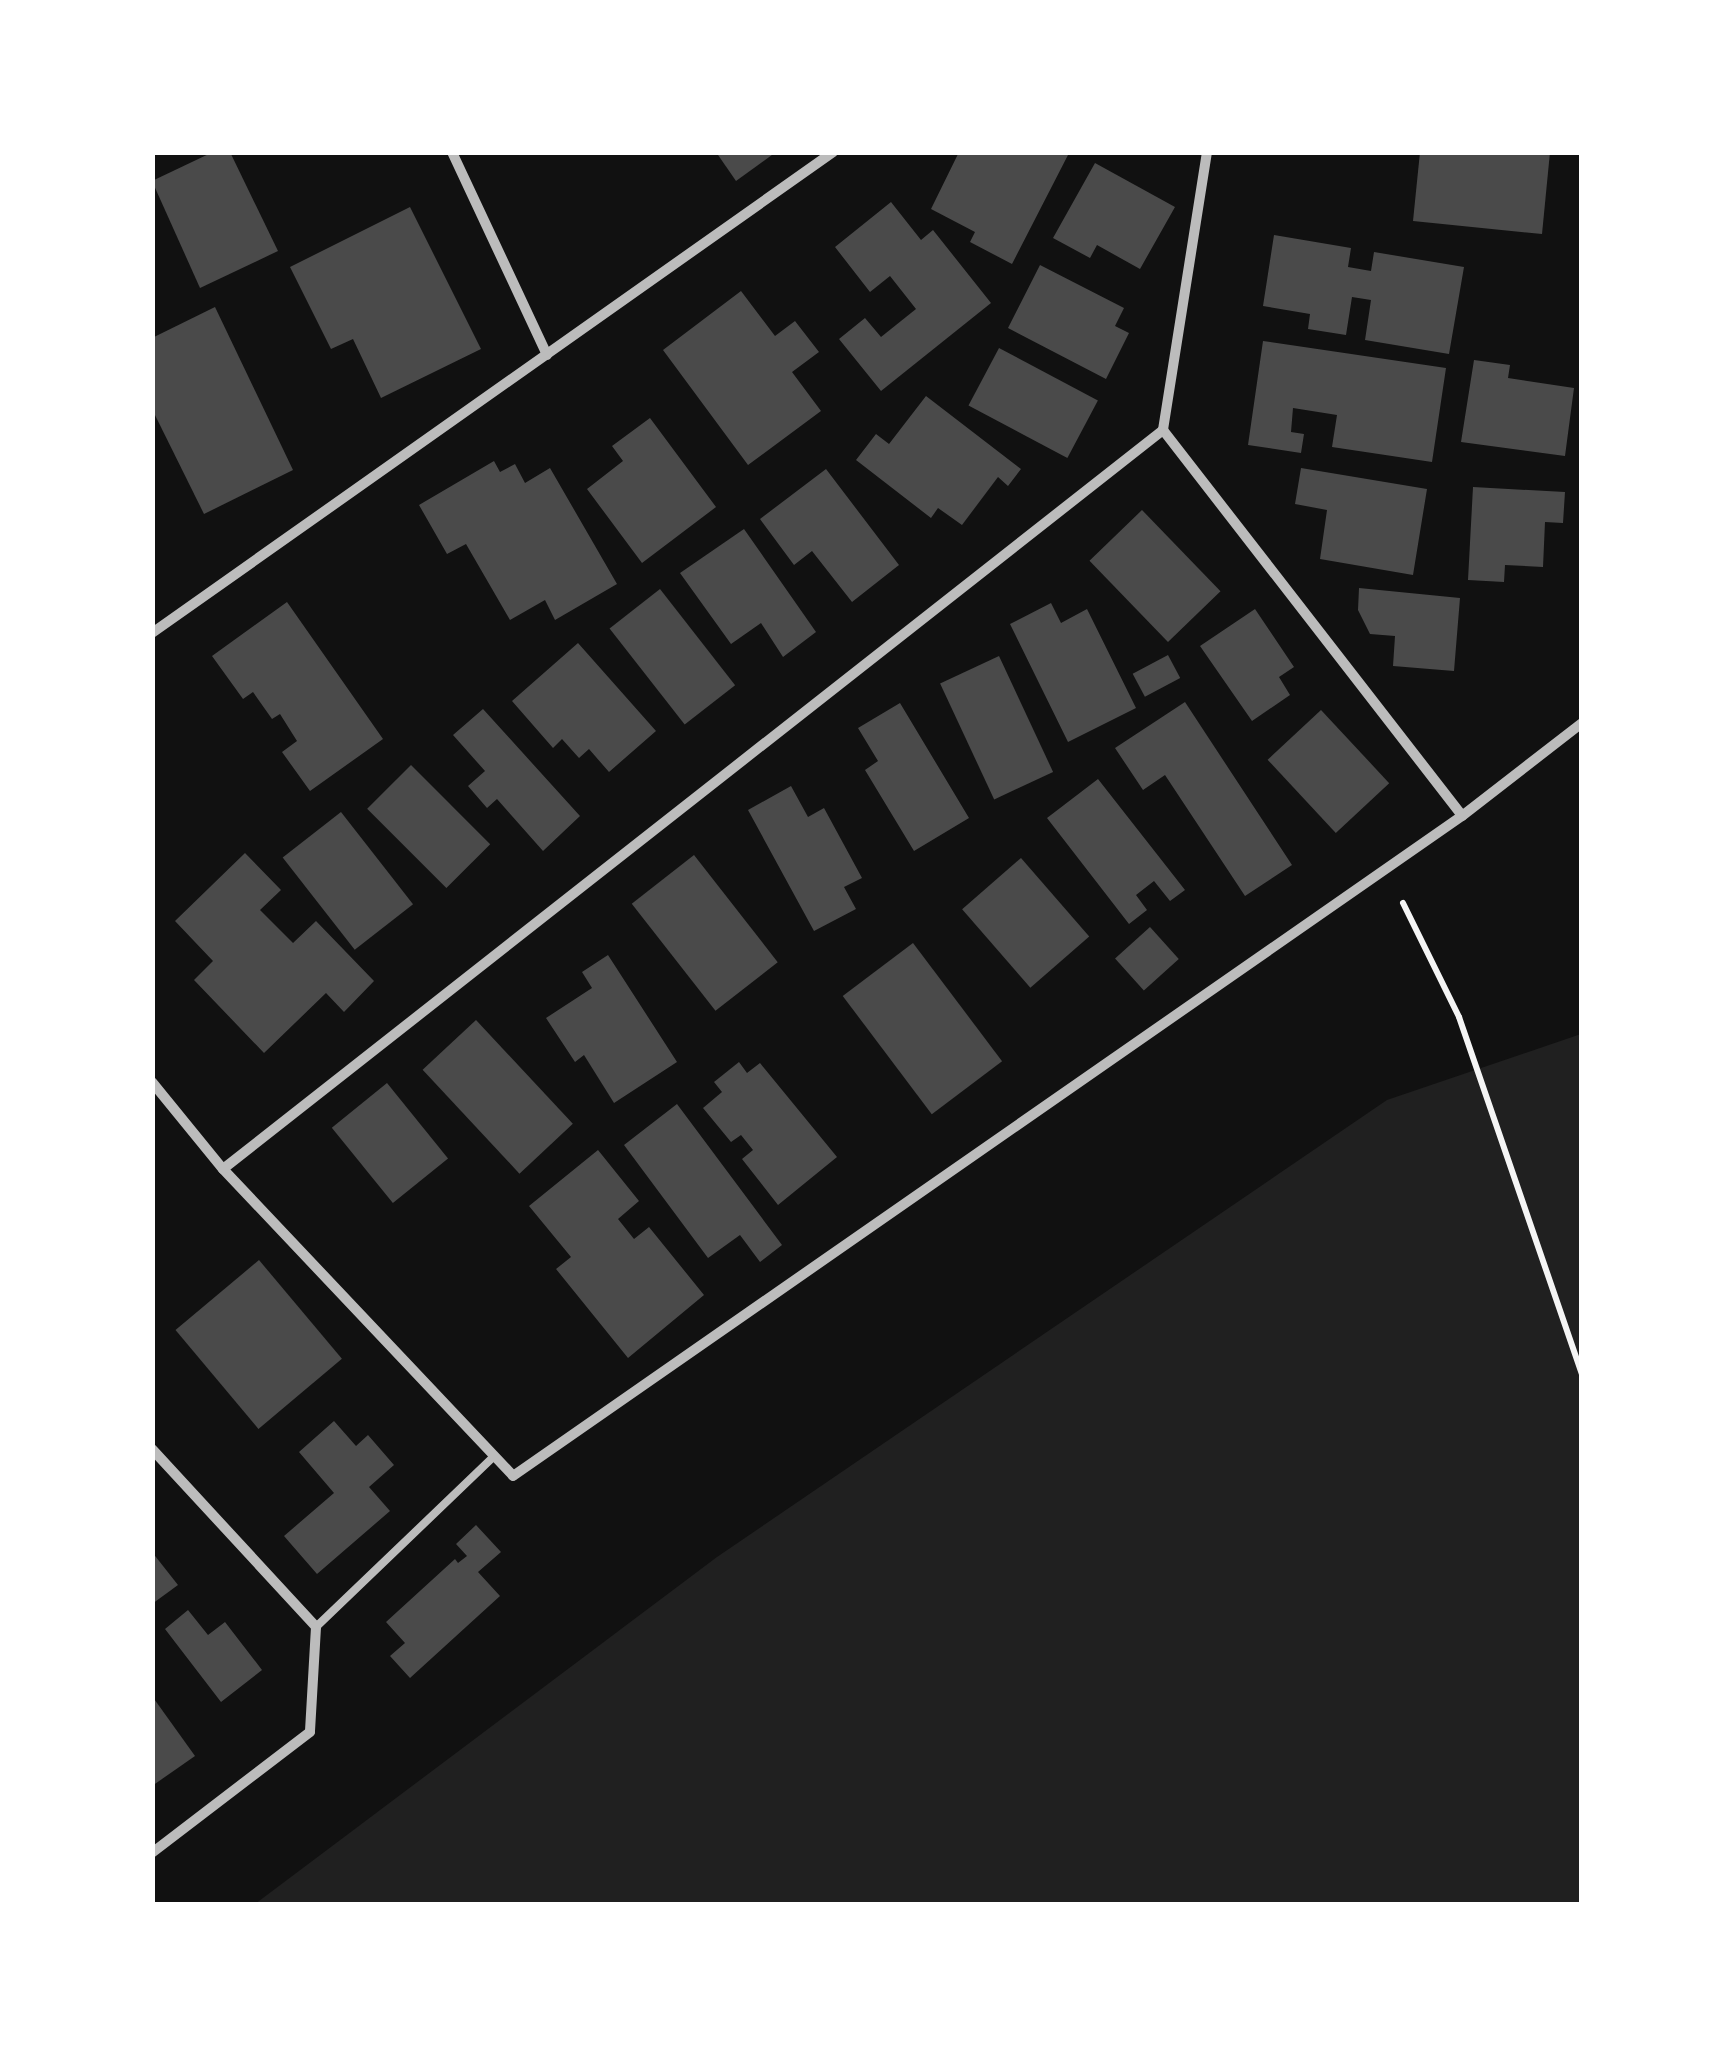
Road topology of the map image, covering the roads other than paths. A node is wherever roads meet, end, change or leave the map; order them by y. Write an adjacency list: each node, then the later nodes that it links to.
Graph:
1 (452, 152): 4 (street)
2 (833, 152): 4 (street)
3 (1208, 152): 5 (street)
4 (547, 355): 6 (street)
5 (1163, 430): 8 (street); 10 (street)
6 (152, 633)
7 (1582, 723): 8 (street)
8 (1462, 816): 12 (street)
9 (152, 1082): 10 (street)
10 (223, 1169): 12 (street)
11 (152, 1449): 13 (street)
12 (493, 1456): 13 (lane)
13 (316, 1627): 14 (street)
14 (152, 1853)

